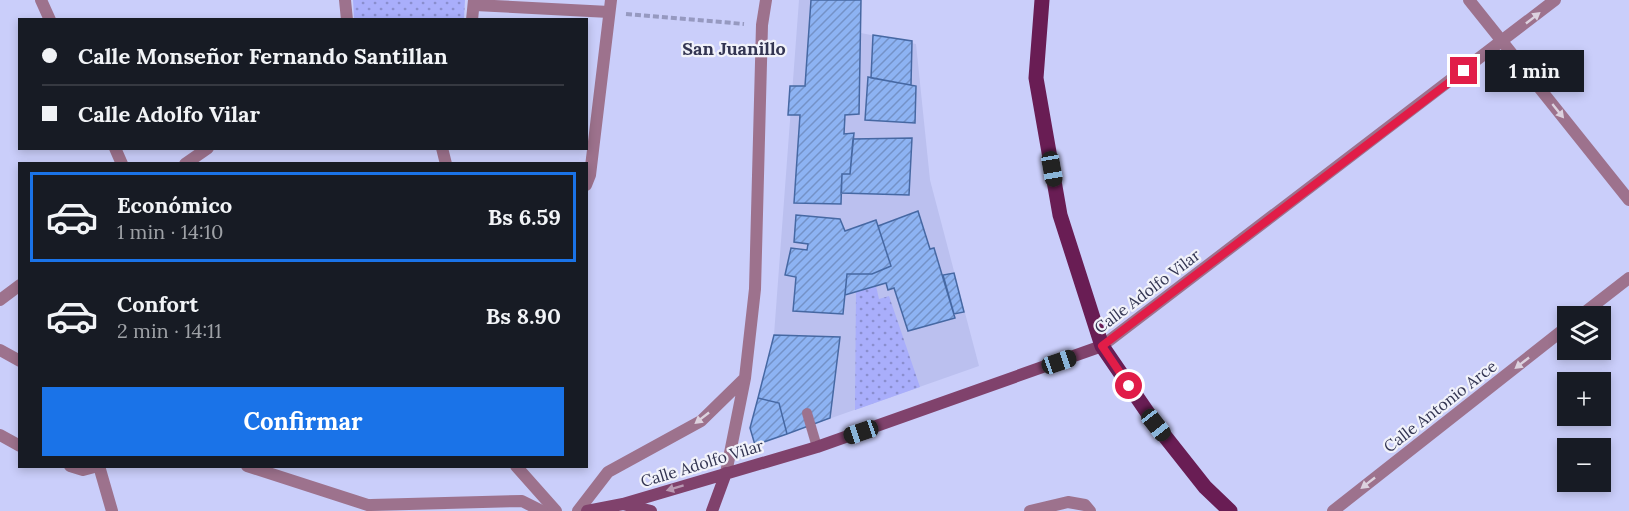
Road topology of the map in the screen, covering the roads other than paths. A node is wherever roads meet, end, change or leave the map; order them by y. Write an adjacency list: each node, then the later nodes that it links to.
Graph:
1 (40, 0): 9 (street)
2 (345, 0): 10 (street)
3 (766, 0): 25 (street)
4 (1042, 0): 22 (main road)
5 (1469, 0): 12 (street)
6 (1555, 0): 12 (street, Calle Adolfo Vilar, one-way to 6)
7 (475, 2): 8 (street); 11 (street)
8 (610, 6): 15 (street)
9 (49, 18)
10 (347, 18)
11 (472, 18)
12 (1503, 42): 16 (street, one-way to 16); 22 (street, Calle Adolfo Vilar)
13 (205, 150): 14 (street)
14 (188, 162)
15 (588, 180)
16 (1629, 200)
17 (1629, 278): 20 (street)
18 (18, 286): 19 (street)
19 (0, 300)
20 (1593, 306)
21 (1557, 335): 49 (street, Calle Antonio Arce, one-way to 49)
22 (1102, 346): 29 (main road, Calle Adolfo Vilar); 48 (main road)
23 (0, 350): 24 (street)
24 (18, 360)
25 (745, 378): 35 (street); 42 (street, one-way to 42)
26 (807, 413): 29 (lane)
27 (0, 435): 28 (street)
28 (18, 445)
29 (817, 447): 35 (main road, Calle Adolfo Vilar)
30 (76, 468): 31 (street)
31 (91, 468)
32 (100, 468): 38 (street)
33 (253, 468): 37 (street)
34 (518, 468): 41 (street)
35 (726, 473): 36 (main road, Calle Adolfo Vilar, one-way to 36); 45 (main road)
36 (623, 504): 43 (main road, Calle Adolfo Vilar); 44 (main road)
37 (371, 506): 39 (street); 40 (street)
38 (112, 511)
39 (384, 511)
40 (542, 511)
41 (556, 511)
42 (578, 511)
43 (587, 511)
44 (651, 511)
45 (712, 511)
46 (1030, 511): 47 (street)
47 (1090, 511)
48 (1230, 511)
49 (1333, 511)

